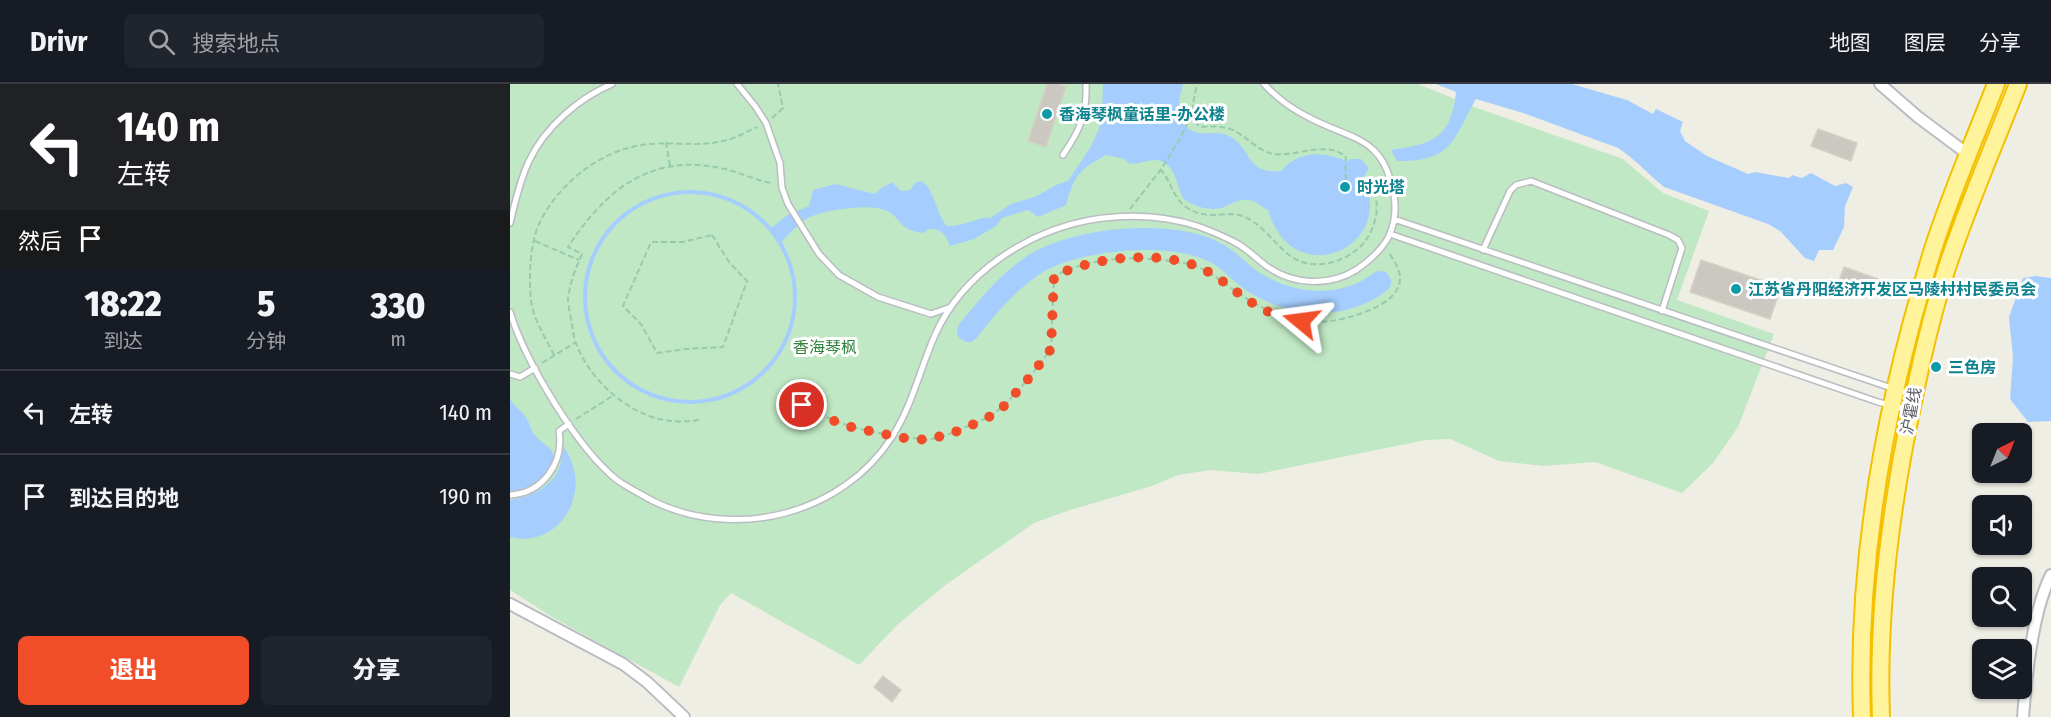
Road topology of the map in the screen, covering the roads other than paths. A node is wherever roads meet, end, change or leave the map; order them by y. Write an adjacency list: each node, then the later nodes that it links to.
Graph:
1 (612, 84): 11 (lane)
2 (737, 84): 14 (lane)
3 (1086, 84): 8 (lane)
4 (1264, 84): 10 (lane)
5 (1880, 84): 9 (street)
6 (1996, 84): 9 (highway, 沪霍线)
7 (2018, 84): 20 (highway, 沪霍线)
8 (1063, 155)
9 (1969, 155): 19 (highway, 沪霍线)
10 (1394, 219): 12 (lane); 13 (lane)
11 (510, 223)
12 (1390, 234): 14 (lane); 19 (lane)
13 (1483, 250): 15 (lane); 15 (lane)
14 (952, 307): 21 (lane)
15 (1662, 311): 19 (lane)
16 (510, 312): 17 (lane)
17 (535, 368): 18 (lane); 21 (lane)
18 (510, 374)
19 (1894, 398): 20 (lane); 20 (lane); 26 (highway, 沪霍线)
20 (1912, 403): 27 (highway, 沪霍线)
21 (569, 424): 22 (lane)
22 (510, 495)
23 (2051, 574): 28 (street)
24 (510, 604): 25 (street)
25 (684, 717)
26 (1862, 717)
27 (1881, 717)
28 (2023, 717)

